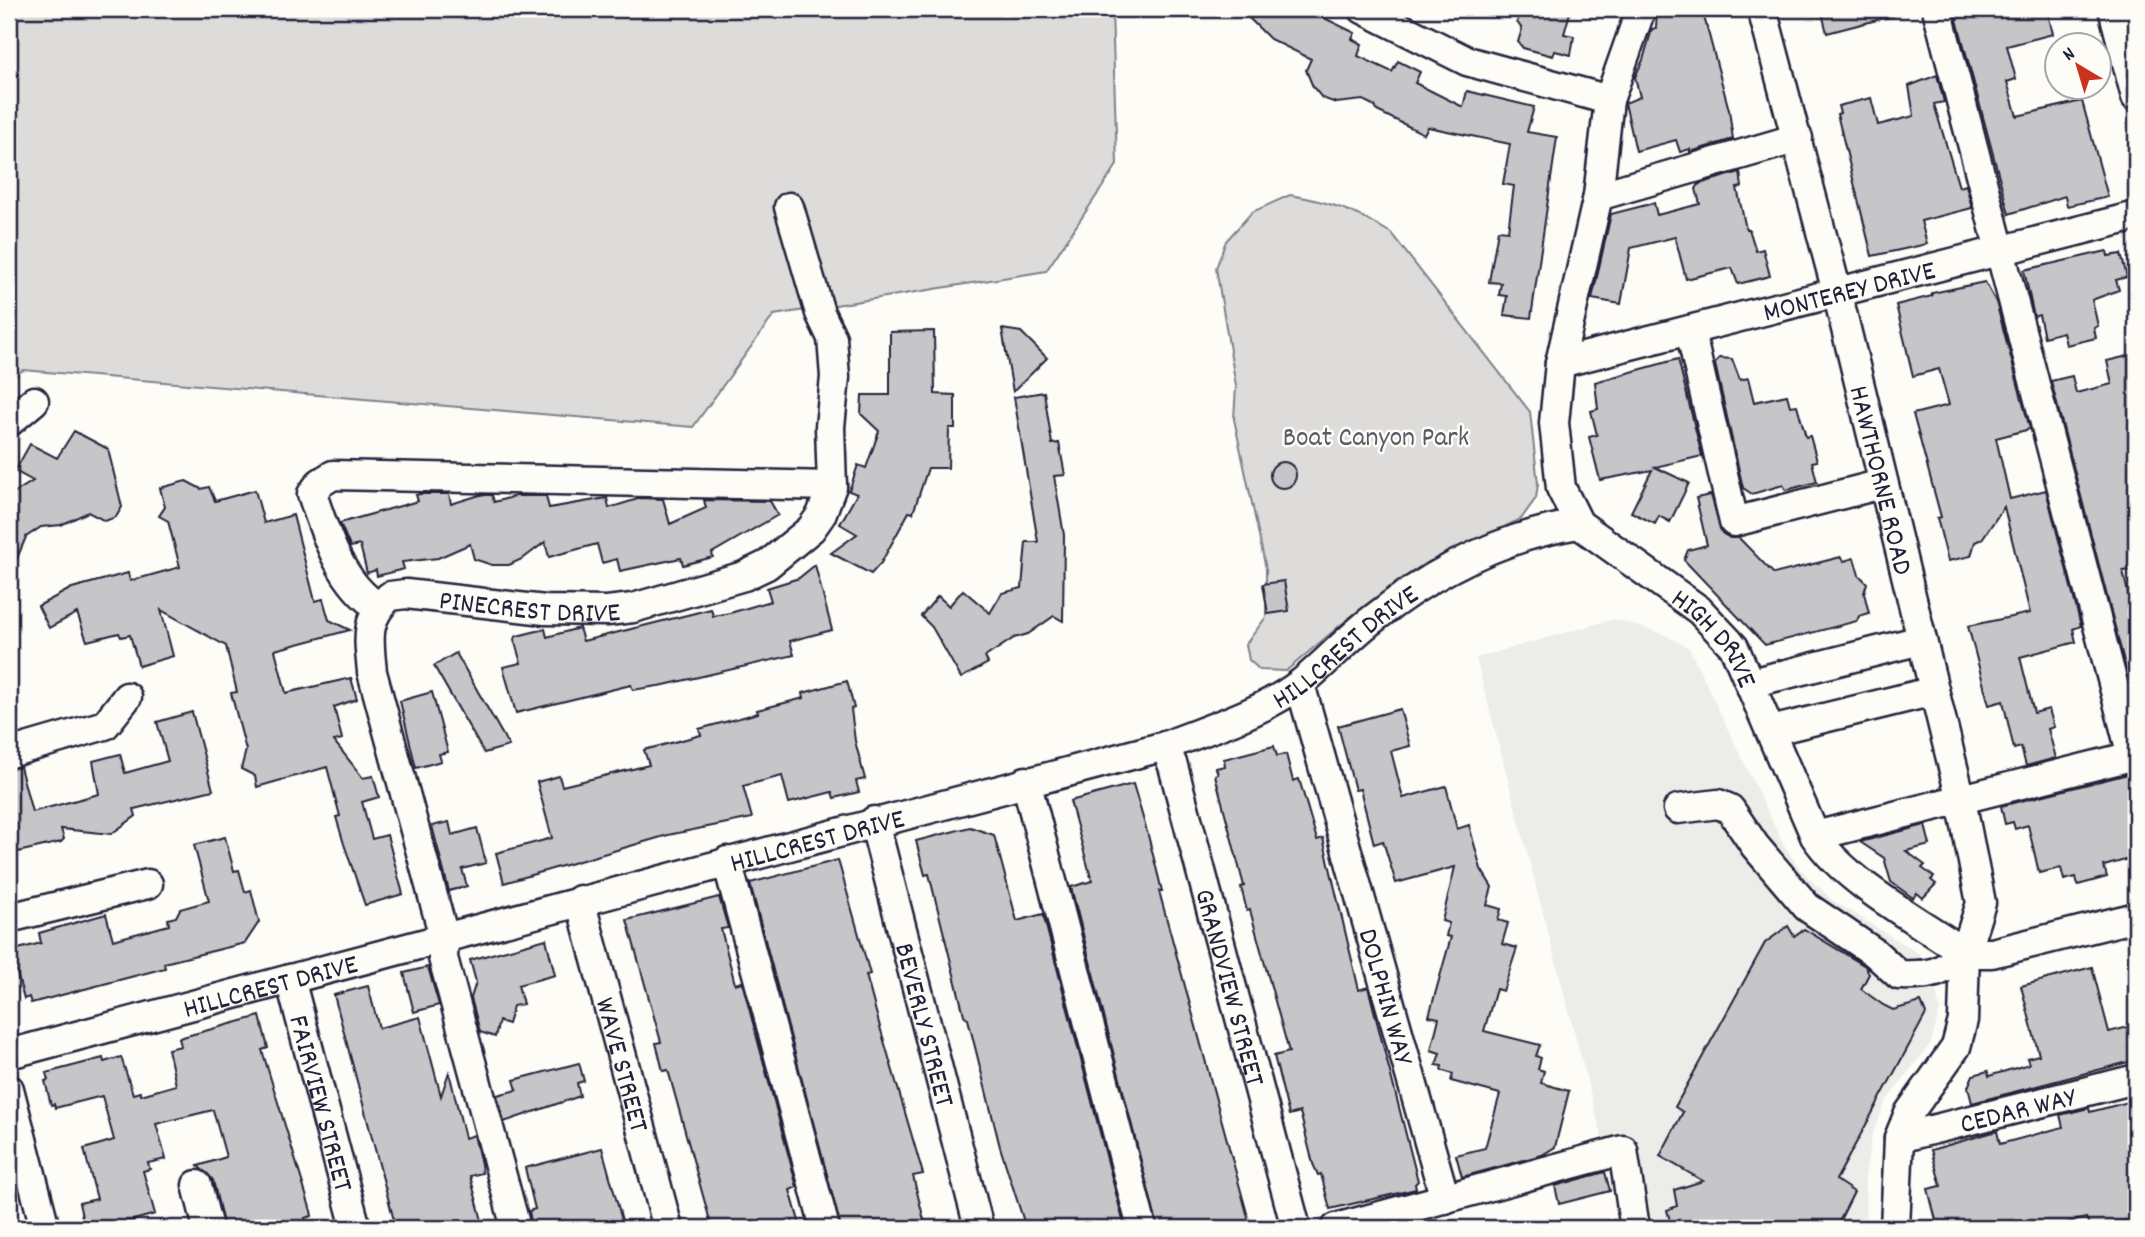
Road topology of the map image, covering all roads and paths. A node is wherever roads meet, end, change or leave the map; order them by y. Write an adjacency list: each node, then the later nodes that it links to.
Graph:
1 (1363, 9): 7 (street)
2 (1641, 9): 7 (street, HIGH DRIVE)
3 (1762, 9): 8 (street, HAWTHORNE ROAD)
4 (1937, 9): 12 (street)
5 (2113, 9): 6 (street)
6 (2136, 97)
7 (1609, 100): 9 (street, HIGH DRIVE)
8 (1798, 138): 9 (street); 13 (street, HAWTHORNE ROAD)
9 (1598, 196): 15 (street, HIGH DRIVE)
10 (789, 207): 19 (street, PINECREST DRIVE)
11 (2136, 216): 12 (street, MONTEREY DRIVE)
12 (2000, 251): 13 (street, MONTEREY DRIVE); 30 (street)
13 (1837, 292): 14 (street, MONTEREY DRIVE); 18 (street, HAWTHORNE ROAD)
14 (1690, 330): 15 (street, MONTEREY DRIVE); 18 (street)
15 (1560, 363): 20 (street, HIGH DRIVE)
16 (34, 401): 17 (street)
17 (9, 422)
18 (1882, 484): 22 (street, HAWTHORNE ROAD)
19 (832, 486): 21 (street, PINECREST DRIVE); 21 (street)
20 (1579, 524): 23 (street, HIGH DRIVE); 24 (street, HILLCREST DRIVE)
21 (378, 607): 41 (street)
22 (1921, 640): 23 (street); 25 (street, HAWTHORNE ROAD)
23 (1751, 682): 27 (street, HIGH DRIVE)
24 (1300, 684): 28 (street, HILLCREST DRIVE); 49 (street, DOLPHIN WAY)
25 (1934, 691): 27 (street); 32 (street, HAWTHORNE ROAD)
26 (127, 697): 29 (street)
27 (1771, 731): 35 (street, HIGH DRIVE)
28 (1165, 746): 31 (street, HILLCREST DRIVE); 58 (street, GRANDVIEW STREET)
29 (9, 753)
30 (2134, 756): 32 (street)
31 (1026, 780): 34 (street, HILLCREST DRIVE); 57 (street)
32 (1961, 800): 35 (street); 42 (street, HAWTHORNE ROAD)
33 (1678, 809): 42 (street)
34 (874, 821): 36 (street, HILLCREST DRIVE); 56 (street, BEVERLY STREET)
35 (1815, 836): 42 (street, HIGH DRIVE)
36 (727, 861): 38 (street, HILLCREST DRIVE); 55 (street)
37 (148, 884): 40 (street)
38 (580, 900): 41 (street, HILLCREST DRIVE); 54 (street, WAVE STREET)
39 (2136, 917): 42 (street)
40 (9, 918)
41 (444, 937): 43 (street, HILLCREST DRIVE); 53 (street)
42 (1965, 953): 47 (street)
43 (290, 979): 44 (street, HILLCREST DRIVE); 52 (street, FAIRVIEW STREET)
44 (9, 1054)
45 (2136, 1079): 47 (street, CEDAR WAY)
46 (9, 1089): 50 (street)
47 (1899, 1138): 61 (street)
48 (197, 1185): 51 (street)
49 (1445, 1199): 59 (street); 60 (street)
50 (45, 1228)
51 (208, 1228)
52 (356, 1228)
53 (516, 1228)
54 (668, 1228)
55 (825, 1228)
56 (979, 1228)
57 (1142, 1228)
58 (1296, 1228)
59 (1336, 1228)
60 (1635, 1228)
61 (1895, 1228)

